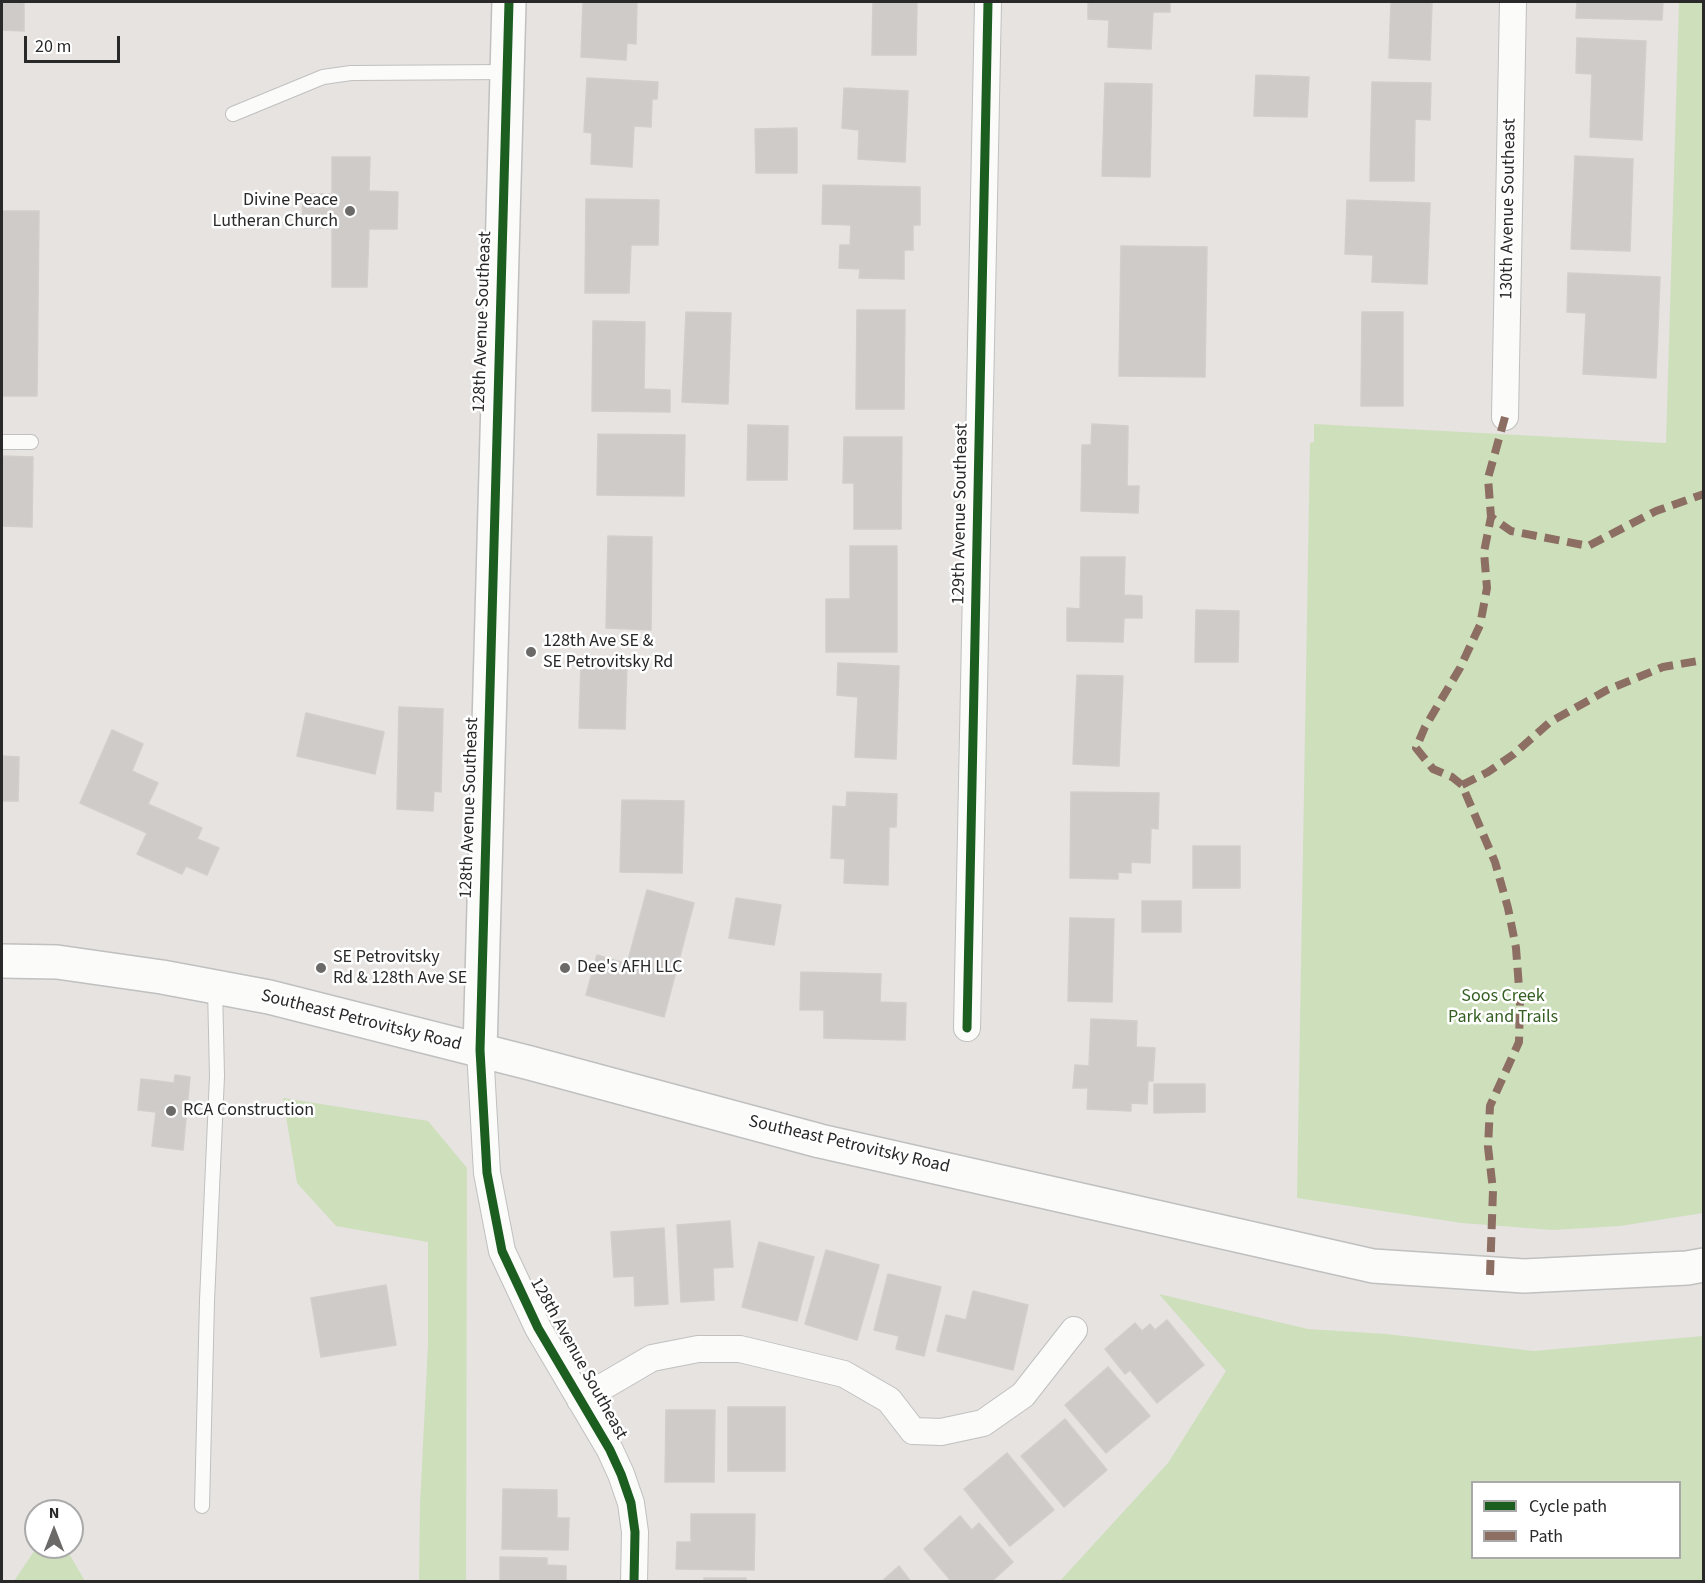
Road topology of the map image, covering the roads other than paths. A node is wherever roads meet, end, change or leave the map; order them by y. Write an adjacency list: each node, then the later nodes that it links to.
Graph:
1 (508, 2): 4 (main road, 128th Avenue Southeast)
2 (988, 2): 11 (street, 129th Avenue Southeast)
3 (1513, 2): 6 (street, 130th Avenue Southeast)
4 (507, 72): 5 (lane); 12 (main road, 128th Avenue Southeast)
5 (233, 114)
6 (1505, 417)
7 (2, 442): 8 (lane)
8 (31, 442)
9 (2, 961): 10 (main road, Southeast Petrovitsky Road)
10 (215, 987): 12 (main road, Southeast Petrovitsky Road); 16 (lane)
11 (967, 1028)
12 (480, 1050): 13 (main road, Southeast Petrovitsky Road); 15 (street, 128th Avenue Southeast)
13 (1704, 1265)
14 (1074, 1330): 15 (street)
15 (580, 1400): 17 (street, 128th Avenue Southeast)
16 (202, 1506)
17 (634, 1581)

